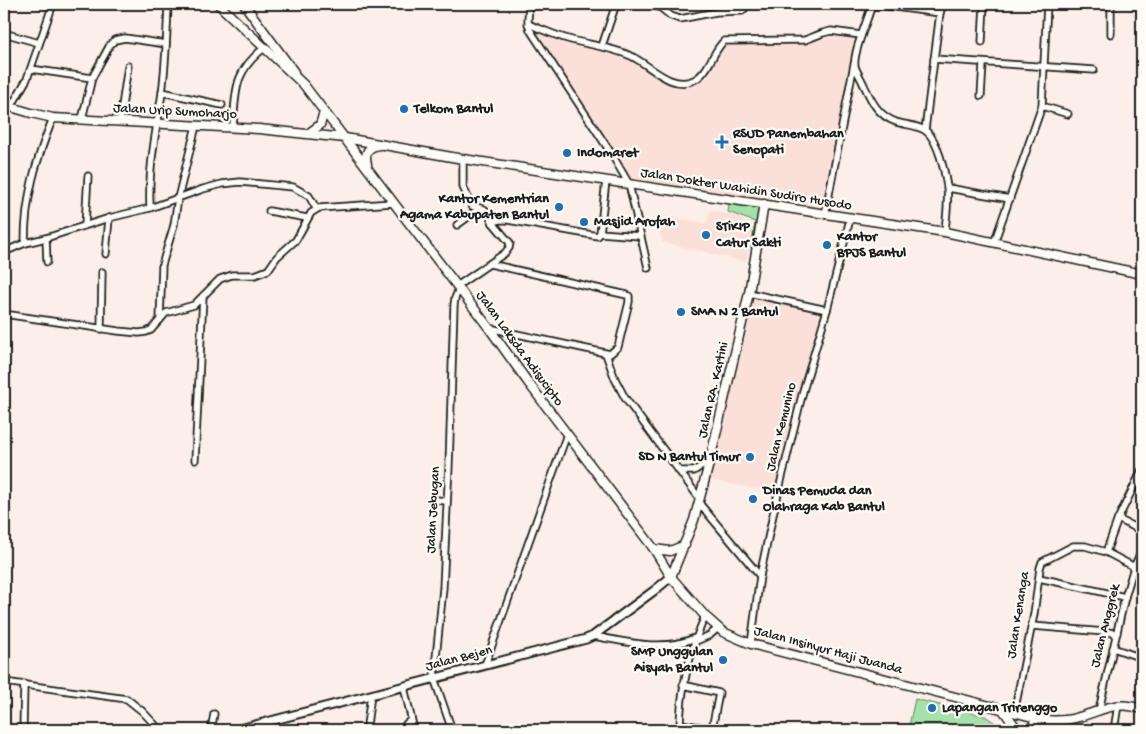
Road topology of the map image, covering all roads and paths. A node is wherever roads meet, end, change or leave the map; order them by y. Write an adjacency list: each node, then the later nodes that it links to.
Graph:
1 (53, 4): 21 (street)
2 (168, 4): 22 (street)
3 (218, 4): 24 (main road)
4 (244, 4): 33 (main road)
5 (529, 4): 16 (street)
6 (616, 4): 23 (street)
7 (649, 4): 14 (street)
8 (745, 4): 14 (street)
9 (872, 4): 15 (street); 19 (street)
10 (943, 4): 15 (street)
11 (984, 4): 20 (street)
12 (1047, 4): 29 (street)
13 (1111, 4): 18 (street)
14 (664, 7)
15 (940, 13): 25 (street)
16 (528, 24): 23 (street); 55 (street)
17 (4, 33): 21 (street)
18 (1111, 34)
19 (861, 35): 23 (street); 26 (street)
20 (982, 42)
21 (39, 43): 30 (street)
22 (166, 44): 32 (street); 34 (street)
23 (602, 46)
24 (264, 48): 33 (main road); 46 (street)
25 (934, 59): 27 (street); 47 (street)
26 (854, 64): 47 (street); 65 (street)
27 (982, 64): 29 (street); 35 (street)
28 (128, 66): 43 (street)
29 (1044, 66): 31 (street); 37 (street)
30 (31, 69): 32 (street); 38 (street)
31 (1094, 70)
32 (92, 78): 42 (street)
33 (304, 85): 39 (main road, Jalan Laksda Adisucipto)
34 (162, 92): 36 (street); 44 (street)
35 (981, 96)
36 (222, 105)
37 (1042, 106): 40 (street); 58 (street)
38 (6, 107): 41 (main road, Jalan Urip Sumoharjo)
39 (324, 112): 48 (main road); 49 (main road, Jalan Laksda Adisucipto)
40 (1068, 114)
41 (53, 118): 42 (main road, Jalan Urip Sumoharjo); 76 (street)
42 (82, 119): 43 (main road, Jalan Urip Sumoharjo)
43 (120, 120): 44 (main road, Jalan Urip Sumoharjo)
44 (156, 123): 45 (main road, Jalan Urip Sumoharjo); 61 (street)
45 (196, 126): 46 (main road, Jalan Urip Sumoharjo); 57 (street)
46 (233, 127): 48 (main road, Jalan Urip Sumoharjo)
47 (925, 130): 56 (street)
48 (309, 133): 49 (main road, Jalan Urip Sumoharjo)
49 (345, 138): 50 (main road, Jalan Dokter Wahidin Sudiro Husodo); 52 (main road, Jalan Laksda Adisucipto)
50 (382, 144): 51 (main road, Jalan Dokter Wahidin Sudiro Husodo); 52 (main road)
51 (463, 159): 54 (main road, Jalan Dokter Wahidin Sudiro Husodo); 63 (street)
52 (368, 168): 59 (main road, Jalan Laksda Adisucipto)
53 (88, 176): 70 (street)
54 (606, 181): 55 (main road, Jalan Dokter Wahidin Sudiro Husodo); 73 (street)
55 (629, 184): 60 (main road, Jalan Dokter Wahidin Sudiro Husodo); 74 (street)
56 (948, 188): 58 (street); 72 (street)
57 (178, 198): 61 (street); 62 (street); 90 (street)
58 (1010, 199): 77 (street)
59 (393, 202): 62 (street); 85 (main road, Jalan Laksda Adisucipto)
60 (764, 204): 65 (main road, Jalan Dokter Wahidin Sudiro Husodo); 86 (main road, Jalan RA. Kartini)
61 (150, 208): 66 (street)
62 (316, 208): 67 (street)
63 (479, 209): 69 (street); 71 (street)
64 (269, 211): 67 (street)
65 (825, 214): 68 (main road, Jalan Dokter Wahidin Sudiro Husodo)
66 (109, 218): 70 (street); 79 (street)
67 (306, 218): 87 (street)
68 (850, 219): 72 (main road, Jalan Dokter Wahidin Sudiro Husodo); 88 (street, Jalan Kemunino)
69 (493, 223): 73 (street); 81 (street)
70 (85, 225): 75 (street)
71 (457, 226)
72 (944, 232): 77 (main road, Jalan Dokter Wahidin Sudiro Husodo)
73 (600, 233): 74 (street)
74 (640, 236): 82 (street)
75 (46, 238): 76 (street); 80 (street)
76 (25, 243): 78 (street)
77 (994, 243): 84 (main road, Jalan Dokter Wahidin Sudiro Husodo)
78 (4, 252)
79 (106, 254)
80 (48, 262)
81 (490, 264): 85 (street); 93 (street)
82 (648, 268)
83 (102, 272): 92 (street)
84 (1142, 274)
85 (458, 288): 91 (main road, Jalan Laksda Adisucipto); 100 (street, Jalan Jebugan)
86 (749, 293): 88 (street); 96 (main road, Jalan RA. Kartini)
87 (203, 296): 90 (street); 95 (street)
88 (827, 310): 110 (street, Jalan Kemunino)
89 (4, 314): 92 (street)
90 (160, 320): 92 (street)
91 (489, 328): 93 (street); 94 (main road, Jalan Laksda Adisucipto)
92 (101, 329)
93 (606, 354): 98 (street)
94 (567, 434): 105 (main road, Jalan Laksda Adisucipto); 123 (street)
95 (195, 460)
96 (710, 460): 98 (street); 101 (main road, Jalan RA. Kartini)
97 (1142, 470): 102 (street)
98 (679, 471): 101 (street)
99 (437, 500): 100 (street)
100 (446, 501): 124 (street, Jalan Jebugan)
101 (700, 501): 104 (main road, Jalan RA. Kartini); 110 (street)
102 (1118, 519): 103 (street); 107 (street)
103 (1142, 531)
104 (685, 545): 105 (main road); 111 (main road, Jalan RA. Kartini)
105 (654, 549): 111 (main road, Jalan Laksda Adisucipto)
106 (1142, 550): 108 (street, Jalan Anggrek)
107 (1106, 552): 108 (street, Jalan Kenanga); 112 (street, Jalan Kenanga)
108 (1134, 567): 109 (street, Jalan Kenanga); 113 (street, Jalan Anggrek)
109 (1142, 571)
110 (760, 576): 120 (street, Jalan Kemunino)
111 (671, 577): 114 (main road, Jalan Insinyur Haji Juanda); 118 (street, Jalan Bejen)
112 (1039, 578): 113 (street); 115 (street, Jalan Kenanga)
113 (1125, 597): 117 (street, Jalan Anggrek)
114 (705, 616): 116 (main road, Jalan Insinyur Haji Juanda); 119 (street)
115 (1032, 626): 117 (street); 134 (street, Jalan Kenanga)
116 (718, 628): 119 (street); 120 (main road, Jalan Insinyur Haji Juanda)
117 (1117, 633): 121 (street, Jalan Anggrek)
118 (593, 636): 119 (street); 123 (street, Jalan Bejen)
119 (694, 640): 127 (street)
120 (751, 644): 132 (main road, Jalan Insinyur Haji Juanda)
121 (1113, 648): 122 (street); 133 (street, Jalan Anggrek)
122 (1142, 658)
123 (485, 665): 124 (street, Jalan Bejen)
124 (434, 678): 128 (street, Jalan Bejen); 146 (street, Jalan Jebugan)
125 (4, 682): 126 (street)
126 (24, 684): 139 (street); 140 (street)
127 (683, 685): 138 (street); 147 (street)
128 (404, 687): 129 (street, Jalan Bejen); 137 (street)
129 (370, 695): 142 (street, Jalan Bejen); 143 (street)
130 (1118, 705): 131 (main road, Jalan Insinyur Haji Juanda); 133 (main road, Jalan Insinyur Haji Juanda); 150 (street)
131 (1142, 709)
132 (1002, 710): 134 (main road, Jalan Insinyur Haji Juanda); 148 (main road)
133 (1099, 710): 136 (main road, Jalan Insinyur Haji Juanda)
134 (1014, 713): 136 (main road, Jalan Insinyur Haji Juanda)
135 (214, 714): 141 (street)
136 (1035, 718): 149 (main road)
137 (411, 720): 144 (street); 145 (street)
138 (680, 727): 147 (street)
139 (22, 730)
140 (160, 730)
141 (211, 730)
142 (236, 730)
143 (365, 730)
144 (403, 730)
145 (414, 730)
146 (452, 730)
147 (716, 730)
148 (1018, 730)
149 (1033, 730)
150 (1114, 730)

